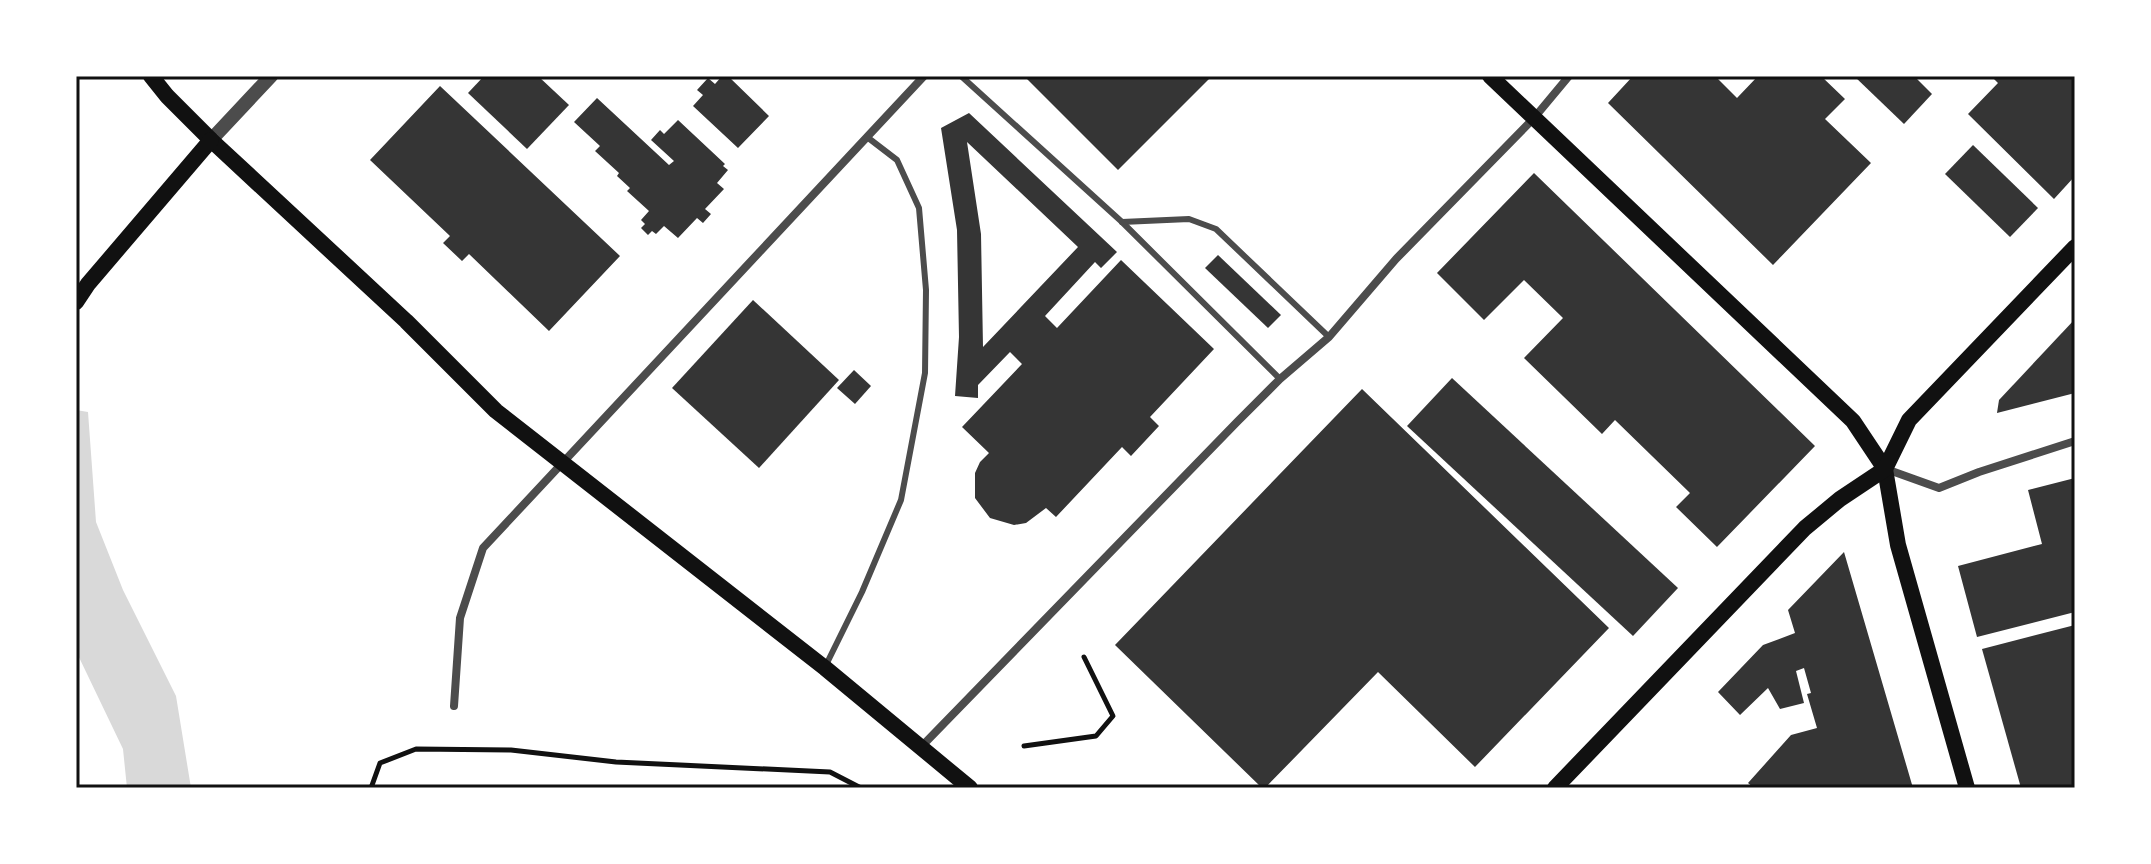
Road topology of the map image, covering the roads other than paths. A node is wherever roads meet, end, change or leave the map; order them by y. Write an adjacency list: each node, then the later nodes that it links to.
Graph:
1 (151, 76): 9 (main road)
2 (271, 76): 9 (street)
3 (924, 76): 8 (street)
4 (961, 76): 10 (lane)
5 (1490, 76): 7 (main road)
6 (1569, 76): 7 (street)
7 (1534, 118): 14 (street); 18 (main road)
8 (867, 137): 17 (street); 19 (lane)
9 (211, 140): 12 (main road); 17 (main road)
10 (1122, 222): 14 (lane); 15 (lane)
11 (2075, 247): 18 (main road)
12 (82, 289): 13 (main road)
13 (76, 302)
14 (1329, 337): 15 (street)
15 (1280, 379): 21 (street)
16 (2075, 441): 18 (street)
17 (562, 465): 19 (main road); 20 (street)
18 (1885, 469): 23 (main road); 24 (main road)
19 (825, 668): 21 (main road)
20 (454, 706)
21 (922, 746): 22 (main road)
22 (970, 788)
23 (1555, 788)
24 (1967, 788)

